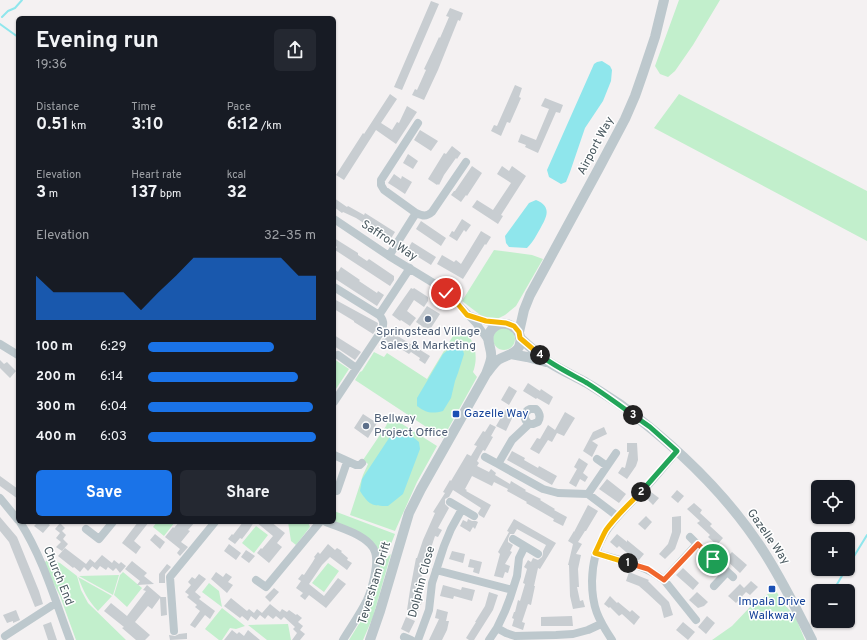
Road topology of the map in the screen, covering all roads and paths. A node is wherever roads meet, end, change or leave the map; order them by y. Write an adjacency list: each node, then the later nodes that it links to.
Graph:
1 (664, 0): 9 (street, Airport Way)
2 (418, 123): 4 (street)
3 (466, 162): 4 (street)
4 (416, 213): 6 (street)
5 (336, 220): 6 (street, Saffron Way)
6 (389, 256): 7 (street, Saffron Way)
7 (410, 268): 10 (street); 11 (street, Saffron Way)
8 (336, 288): 10 (street)
9 (530, 295): 12 (street, Airport Way); 13 (street, Airport Way)
10 (379, 315): 20 (street)
11 (467, 315): 12 (street); 14 (street, Saffron Way)
12 (504, 323): 13 (street); 14 (street)
13 (520, 335): 18 (street); 19 (street, Gazelle Way)
14 (488, 341): 18 (street); 21 (street)
15 (0, 344): 16 (street)
16 (16, 354)
17 (338, 355): 20 (street)
18 (509, 355): 19 (street, Gazelle Way); 21 (street)
19 (550, 363): 24 (street, Gazelle Way)
20 (356, 368): 22 (street)
21 (486, 374): 67 (street, Teversham Drift)
22 (336, 399)
23 (529, 424): 31 (street)
24 (677, 451): 39 (street); 71 (street, Gazelle Way)
25 (616, 453): 32 (street)
26 (336, 456): 29 (street)
27 (485, 457): 31 (street)
28 (597, 459): 32 (street)
29 (347, 462): 30 (street); 33 (street)
30 (362, 463)
31 (498, 464): 34 (street)
32 (607, 466): 34 (street)
33 (337, 491)
34 (588, 494): 39 (street)
35 (0, 498): 40 (street, Church End)
36 (450, 502): 37 (street)
37 (462, 509): 38 (street); 53 (street, Dolphin Close)
38 (474, 516)
39 (617, 516): 51 (street)
40 (16, 518)
41 (21, 524): 58 (street, Church End)
42 (111, 524): 46 (street)
43 (213, 524): 62 (street)
44 (318, 524): 54 (street)
45 (331, 524): 66 (street, Teversham Drift)
46 (86, 529)
47 (690, 537): 49 (street)
48 (513, 539): 50 (street)
49 (698, 544): 55 (street); 56 (street)
50 (525, 546): 52 (street); 57 (street)
51 (595, 553): 55 (street); 60 (street)
52 (538, 554)
53 (436, 570): 57 (street); 68 (street, Dolphin Close)
54 (256, 580)
55 (664, 580): 59 (street)
56 (714, 586)
57 (512, 590): 61 (street)
58 (56, 603): 63 (street); 65 (street, Church End)
59 (696, 620)
60 (601, 624): 64 (street); 70 (street)
61 (497, 628): 64 (street); 69 (street)
62 (174, 631)
63 (4, 636)
64 (556, 638)
65 (70, 640)
66 (343, 640)
67 (370, 640)
68 (418, 640)
69 (489, 640)
70 (612, 640)
71 (812, 640)

